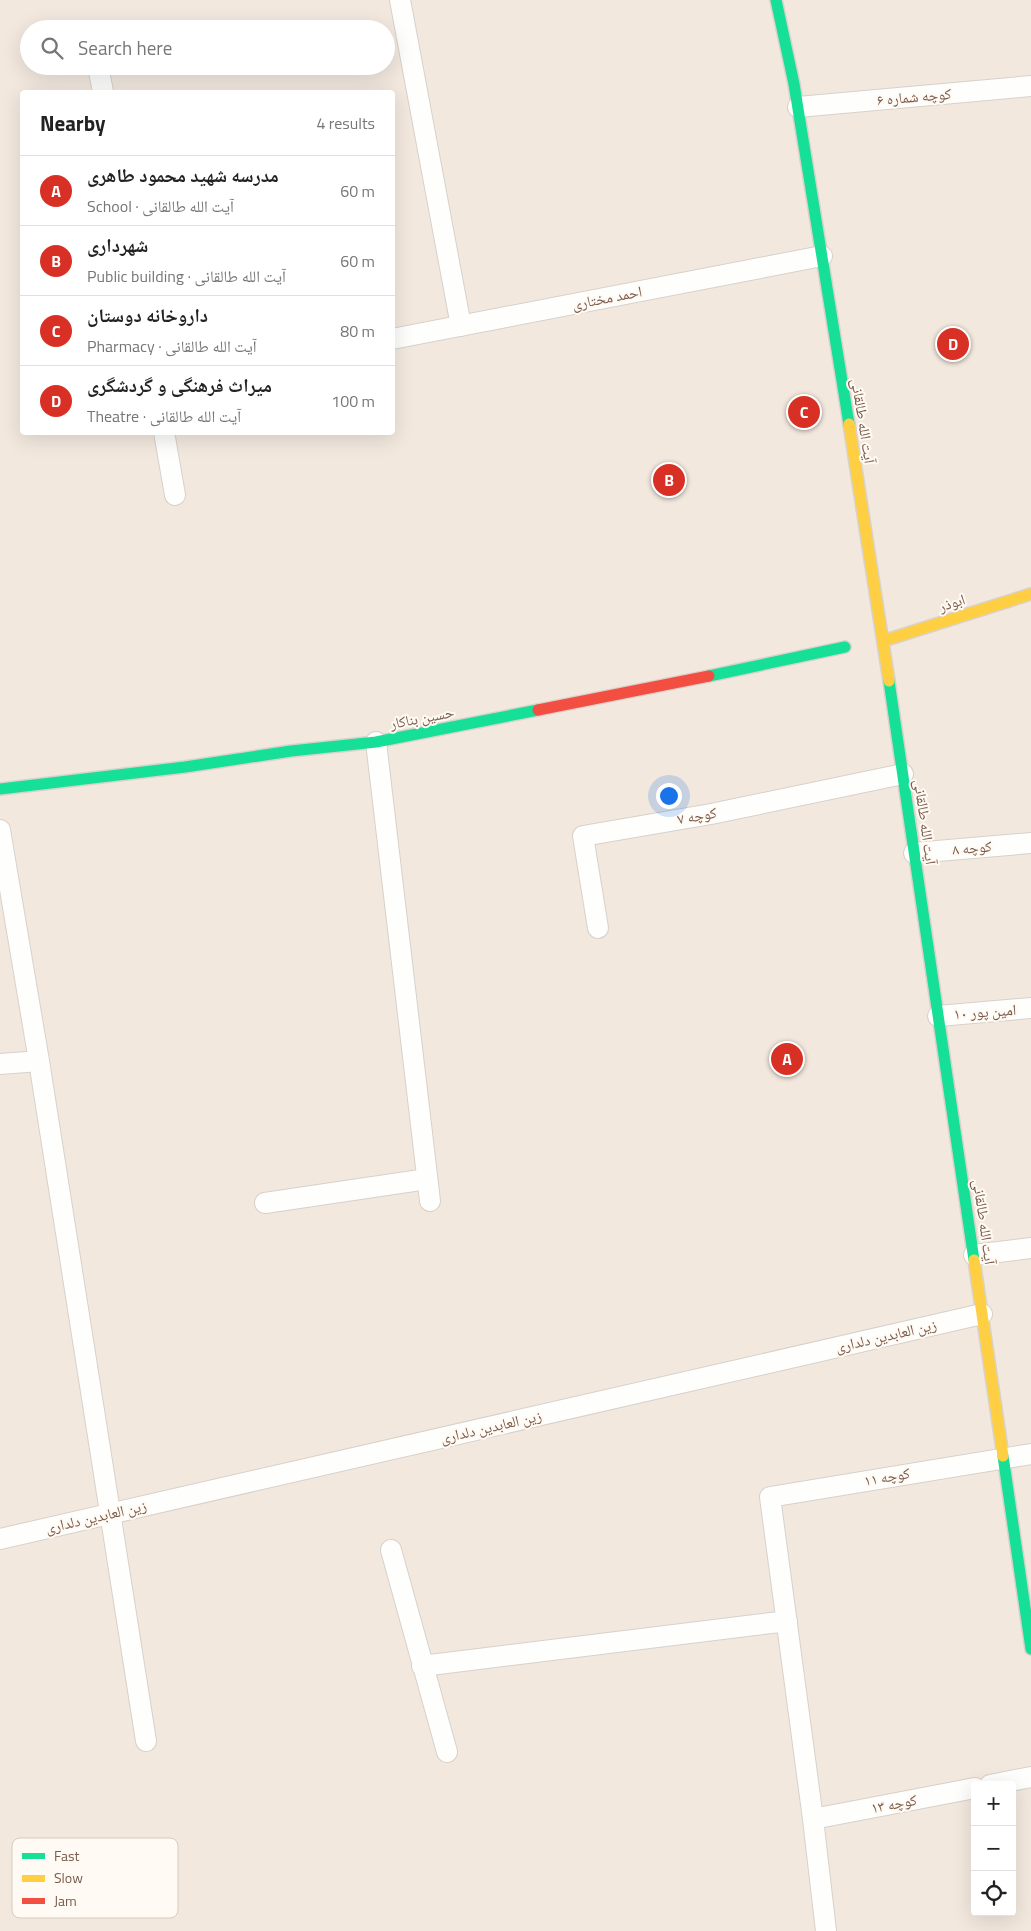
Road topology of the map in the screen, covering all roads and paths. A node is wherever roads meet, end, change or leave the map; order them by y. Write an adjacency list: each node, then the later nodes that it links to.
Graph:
1 (400, 0): 8 (lane)
2 (776, 0): 6 (main road, آیت الله طالقانی)
3 (100, 75): 5 (lane)
4 (1031, 86): 6 (lane, کوچه شماره ۶)
5 (103, 90)
6 (798, 107): 7 (main road, آیت الله طالقانی)
7 (822, 256): 8 (lane, احمد مختاری); 13 (main road, آیت الله طالقانی)
8 (461, 326): 9 (lane, احمد مختاری)
9 (395, 338)
10 (165, 435): 11 (lane)
11 (175, 495)
12 (1031, 594): 13 (main road, ابوذر)
13 (883, 640): 16 (main road, آیت الله طالقانی)
14 (845, 647): 15 (main road, حسین بناکار)
15 (376, 742): 17 (main road, حسین بناکار); 26 (lane)
16 (902, 774): 20 (main road, آیت الله طالقانی); 21 (lane, کوچه ۷)
17 (0, 789)
18 (0, 830): 24 (lane)
19 (1031, 843): 20 (lane, کوچه ۸)
20 (914, 853): 23 (main road, آیت الله طالقانی)
21 (598, 928)
22 (1031, 1008): 23 (lane, امین پور ۱۰)
23 (938, 1016): 30 (main road, آیت الله طالقانی)
24 (39, 1062): 25 (lane); 34 (lane)
25 (0, 1064)
26 (427, 1179): 27 (lane); 28 (lane)
27 (430, 1200)
28 (266, 1203)
29 (1031, 1248): 30 (lane)
30 (974, 1255): 31 (main road, آیت الله طالقانی)
31 (982, 1314): 33 (main road, آیت الله طالقانی); 34 (lane, زین العابدین دلداری)
32 (1031, 1454): 33 (lane, کوچه ۱۱)
33 (1003, 1457): 37 (lane, کوچه ۱۱); 38 (main road, آیت الله طالقانی)
34 (111, 1514): 35 (lane, زین العابدین دلداری); 40 (lane)
35 (0, 1539)
36 (391, 1550): 39 (lane)
37 (787, 1621): 39 (lane); 45 (lane)
38 (1031, 1649)
39 (422, 1666): 41 (lane)
40 (146, 1740)
41 (447, 1752)
42 (1031, 1777): 43 (lane)
43 (1010, 1781)
44 (971, 1789): 45 (lane, کوچه ۱۳)
45 (814, 1819): 46 (lane)
46 (826, 1931)

